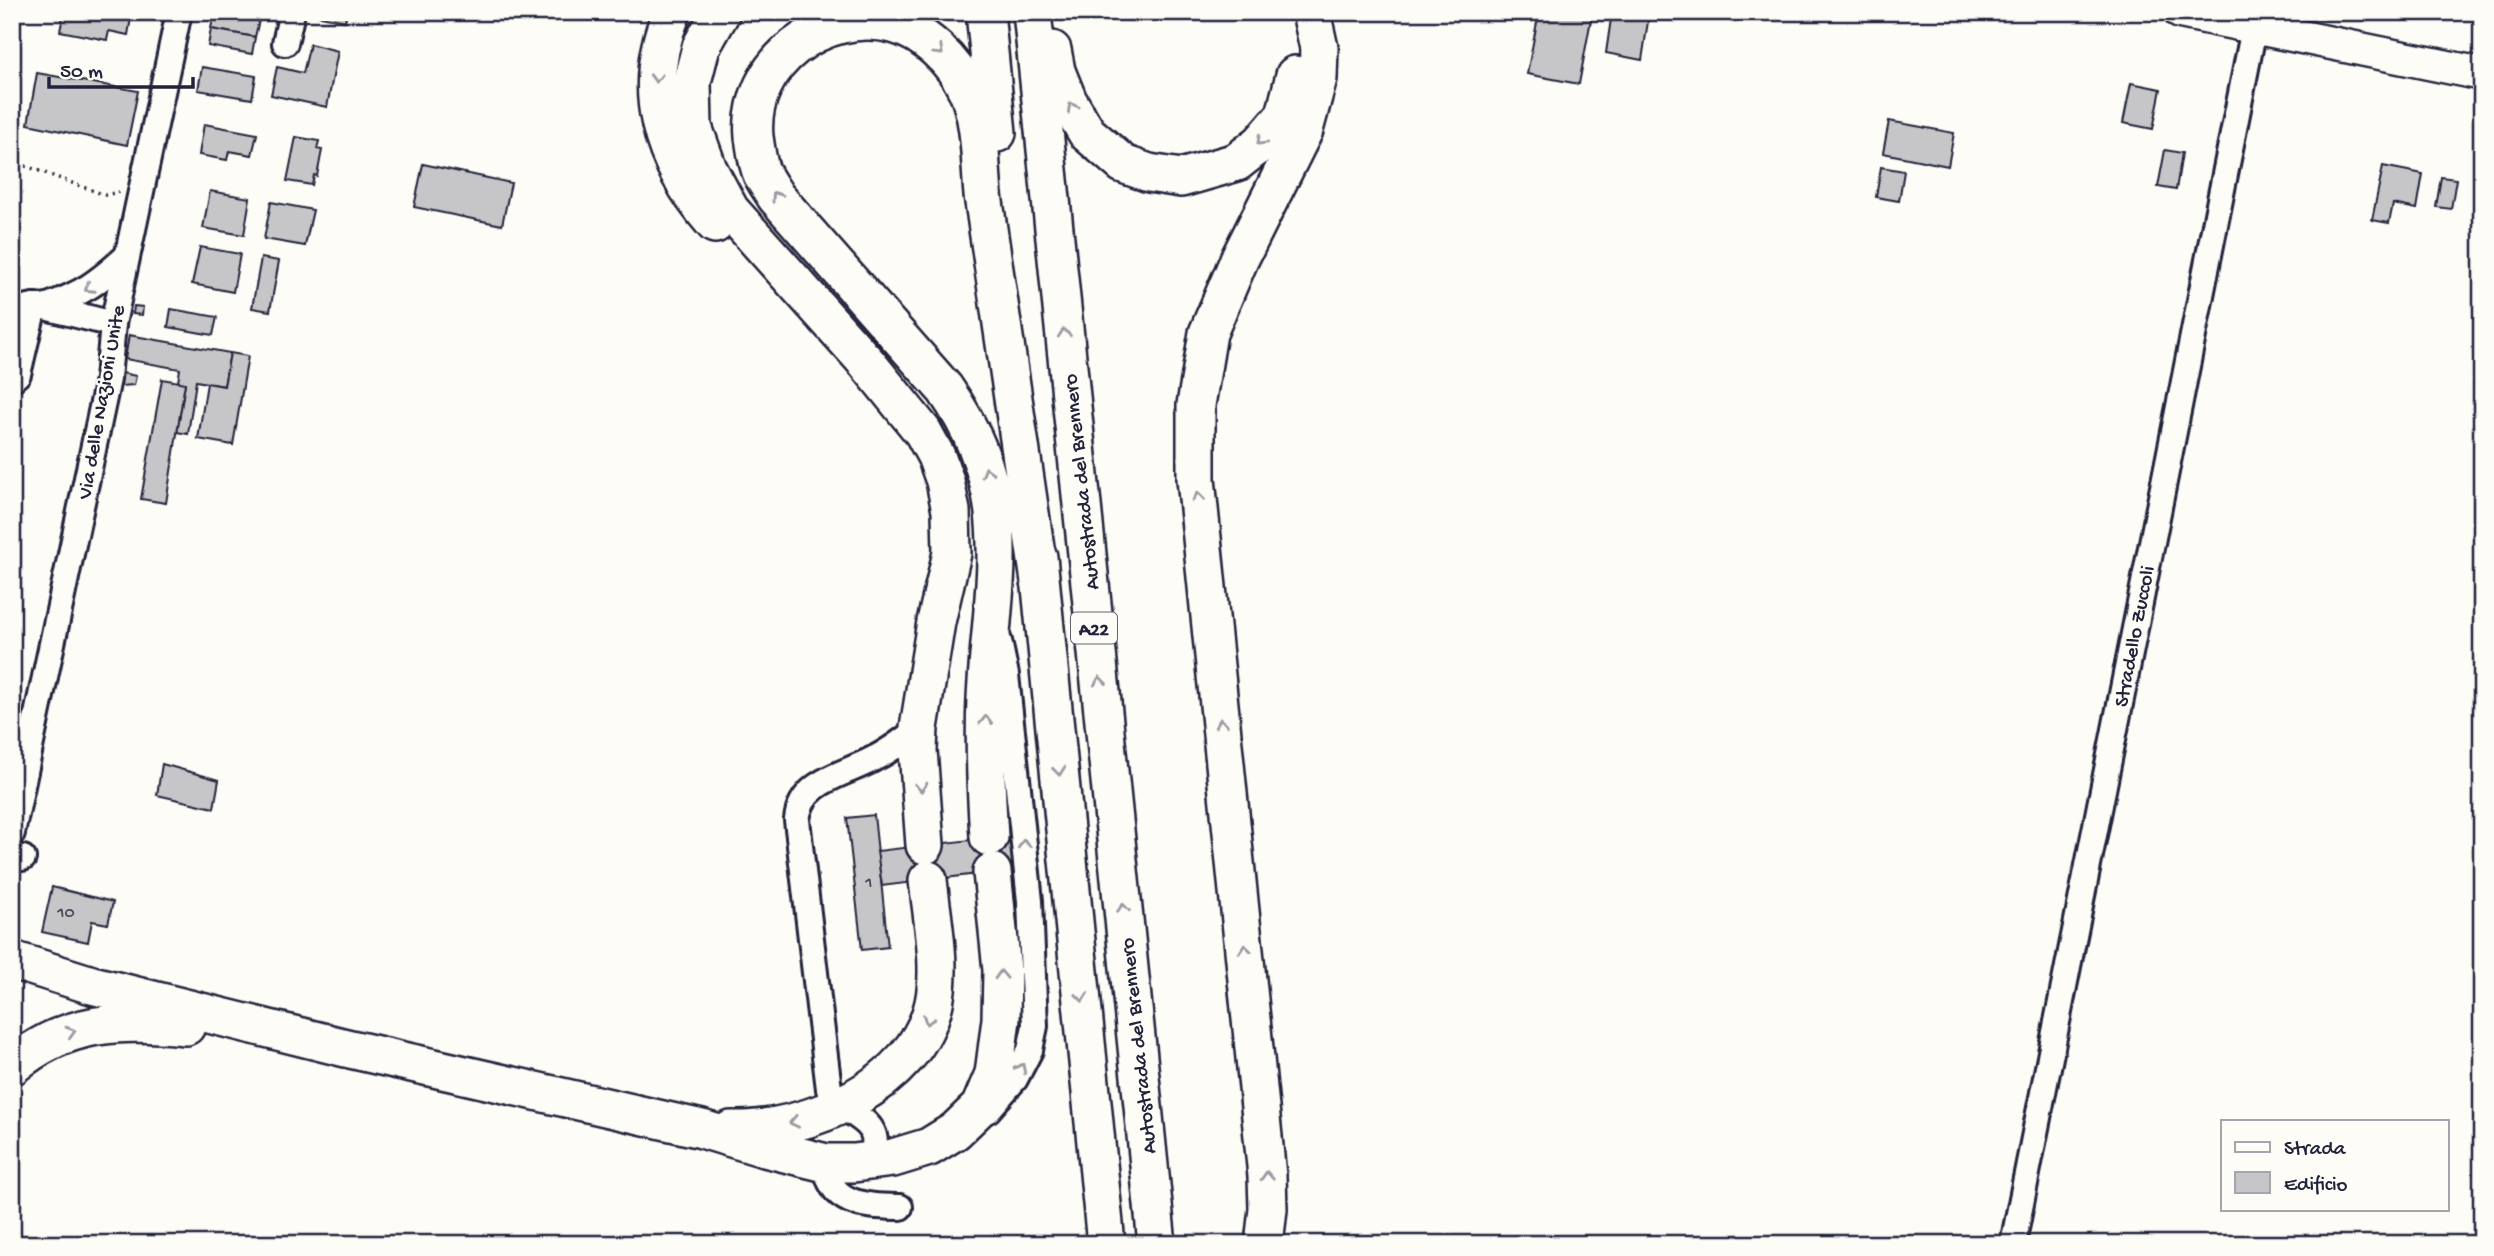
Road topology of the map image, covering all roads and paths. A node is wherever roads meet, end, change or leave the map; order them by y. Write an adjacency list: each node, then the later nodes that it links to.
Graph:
1 (179, 12): 16 (street, Via delle Nazioni Unite)
2 (292, 12): 13 (street)
3 (672, 12): 23 (highway, one-way to 23)
4 (721, 12): 23 (highway)
5 (744, 12): 22 (highway)
6 (985, 12): 21 (highway, A22)
7 (1032, 12): 38 (highway, Autostrada del Brennero / A22, one-way to 7)
8 (1044, 12): 9 (highway, one-way to 8)
9 (1289, 12)
10 (1311, 12): 39 (highway, one-way to 10)
11 (2180, 12): 12 (main road)
12 (2254, 28): 14 (main road); 40 (street, Stradello Zuccoli)
13 (285, 44)
14 (2482, 74)
15 (12, 161): 16 (path)
16 (141, 189): 17 (street, Via delle Nazioni Unite)
17 (126, 257): 18 (street, one-way to 18); 19 (street, Via delle Nazioni Unite)
18 (26, 304): 19 (street); 20 (street)
19 (113, 324): 25 (street, Via delle Nazioni Unite)
20 (12, 379)
21 (1040, 581): 22 (highway, one-way to 21); 37 (highway, A22, one-way to 37)
22 (993, 612): 33 (highway, one-way to 22); 33 (street, one-way to 22)
23 (936, 622): 24 (highway)
24 (919, 728): 31 (highway, one-way to 31); 31 (street)
25 (12, 833)
26 (12, 960): 28 (highway)
27 (12, 972): 28 (highway)
28 (92, 985): 29 (highway)
29 (346, 1048): 30 (highway, one-way to 29); 32 (highway)
30 (12, 1066)
31 (837, 1106): 32 (highway, one-way to 32); 34 (street)
32 (702, 1129): 35 (highway)
33 (955, 1131): 34 (highway)
34 (868, 1161): 35 (highway)
35 (826, 1163): 36 (street)
36 (900, 1207)
37 (1106, 1244)
38 (1157, 1244)
39 (1264, 1244)
40 (2013, 1244)

